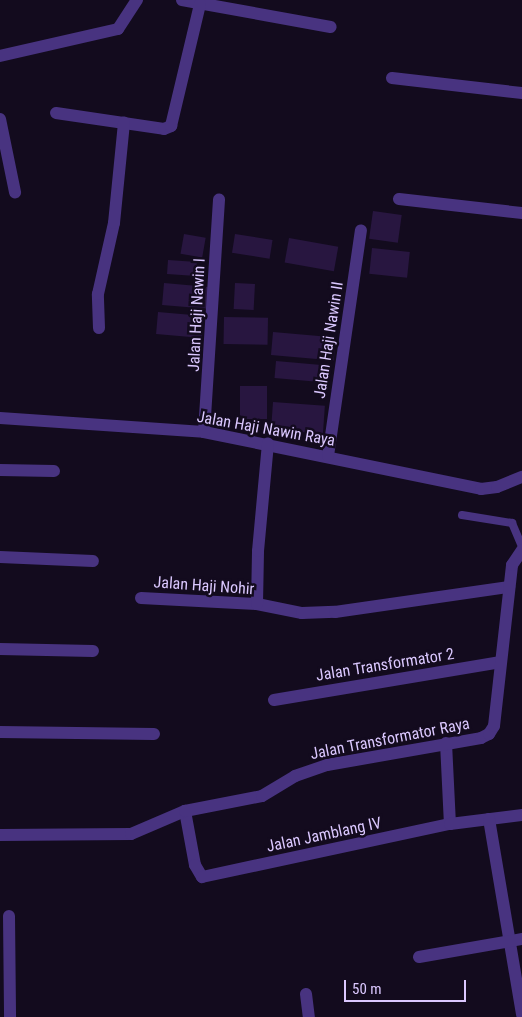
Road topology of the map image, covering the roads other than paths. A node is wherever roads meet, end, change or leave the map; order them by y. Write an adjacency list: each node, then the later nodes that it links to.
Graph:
1 (137, 0): 6 (street)
2 (182, 0): 3 (street)
3 (200, 4): 4 (street); 11 (street)
4 (234, 4): 5 (street)
5 (332, 28)
6 (0, 56)
7 (392, 78): 8 (street)
8 (522, 93)
9 (56, 113): 11 (street)
10 (0, 119): 12 (street)
11 (124, 122): 17 (street)
12 (15, 192)
13 (220, 199): 19 (street, Jalan Haji Nawin I)
14 (399, 199): 15 (street)
15 (522, 213)
16 (361, 230): 21 (street, Jalan Haji Nawin II)
17 (100, 328)
18 (0, 418): 19 (street, Jalan Haji Nawin Raya)
19 (204, 432): 20 (street, Jalan Haji Nawin Raya)
20 (268, 443): 21 (street, Jalan Haji Nawin Raya); 31 (street)
21 (328, 456): 24 (street, Jalan Haji Nawin Raya)
22 (0, 470): 23 (street)
23 (54, 471)
24 (522, 477)
25 (462, 515): 26 (lane)
26 (522, 549): 29 (street, Jalan Transformator Raya)
27 (0, 558): 28 (street)
28 (93, 562)
29 (509, 587): 31 (street, Jalan Haji Nohir); 34 (street, Jalan Transformator Raya)
30 (141, 598): 31 (street, Jalan Haji Nohir)
31 (261, 606)
32 (0, 649): 33 (street)
33 (94, 651)
34 (500, 662): 35 (street, Jalan Transformator 2); 38 (street, Jalan Transformator Raya)
35 (274, 700)
36 (0, 732): 37 (street)
37 (154, 734)
38 (446, 743): 39 (street, Jalan Transformator Raya); 42 (street)
39 (185, 811): 42 (street, Jalan Jamblang IV); 43 (street, Jalan Transformator Raya)
40 (522, 815): 41 (street, Jalan Jamblang IV)
41 (488, 819): 42 (street, Jalan Jamblang IV); 45 (street)
42 (450, 824)
43 (0, 836)
44 (9, 916): 49 (street)
45 (517, 940): 46 (street); 48 (street)
46 (419, 957)
47 (306, 994): 50 (street)
48 (522, 1014)
49 (10, 1017)
50 (309, 1017)

